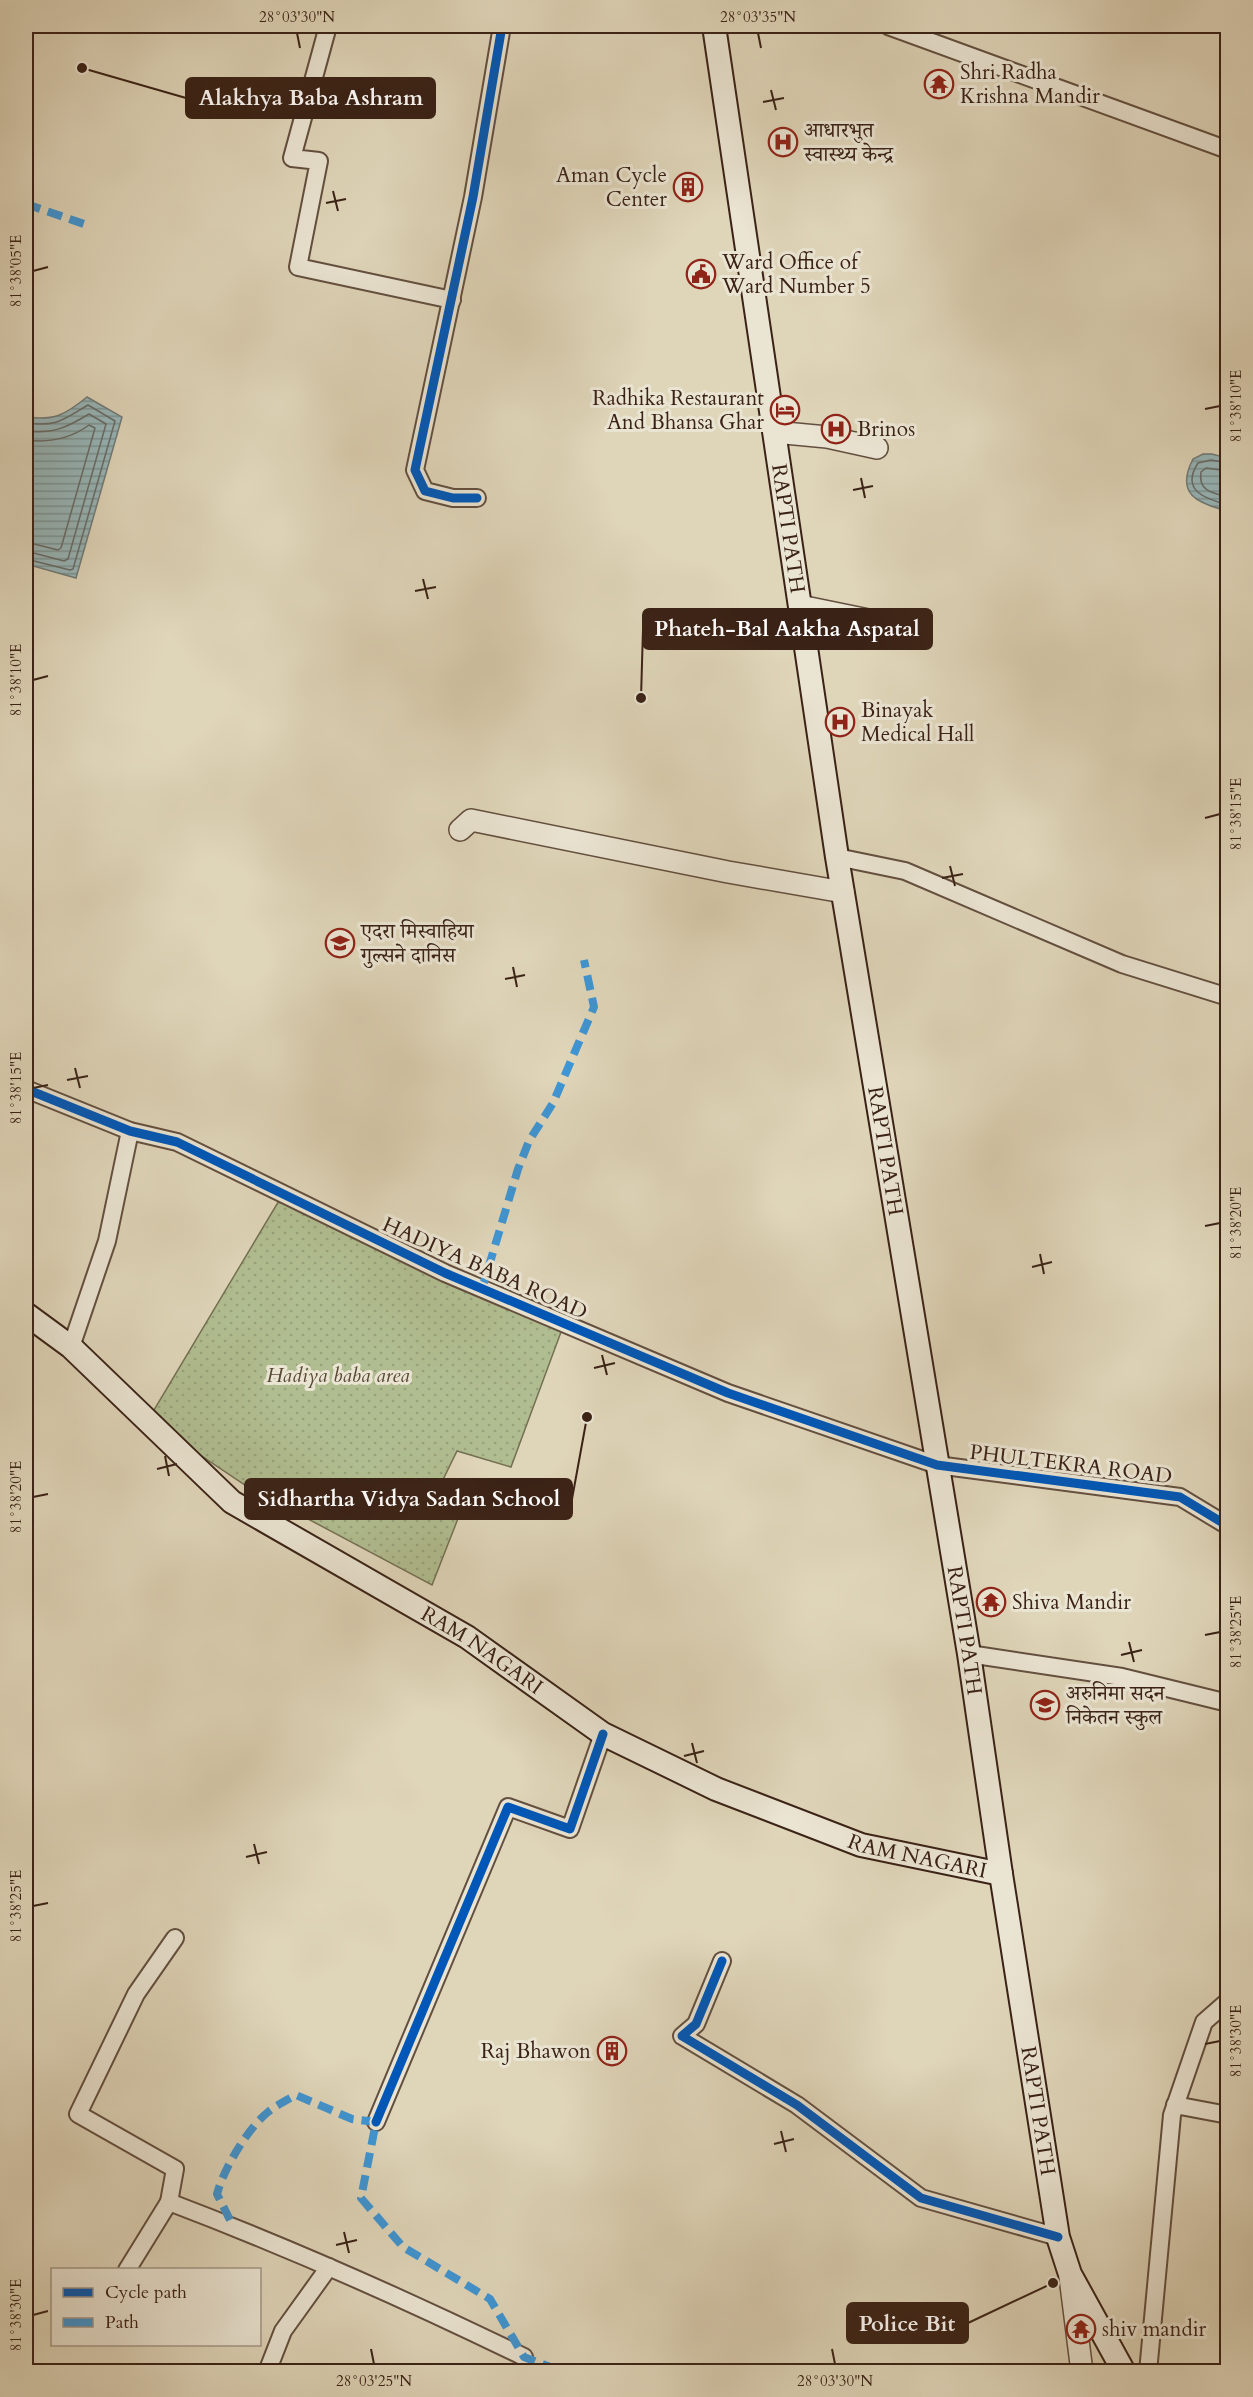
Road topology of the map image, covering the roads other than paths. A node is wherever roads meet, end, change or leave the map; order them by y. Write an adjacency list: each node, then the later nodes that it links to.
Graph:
1 (328, 26): 6 (street)
2 (502, 26): 6 (street)
3 (714, 26): 7 (main road, RAPTI PATH)
4 (888, 26): 5 (street)
5 (1227, 150)
6 (452, 300): 9 (street)
7 (774, 432): 8 (street); 10 (main road, RAPTI PATH)
8 (877, 448)
9 (477, 498)
10 (800, 606): 11 (street); 13 (main road, RAPTI PATH)
11 (883, 623)
12 (460, 830): 14 (street)
13 (837, 857): 14 (main road, RAPTI PATH); 15 (street)
14 (843, 892): 20 (main road, RAPTI PATH)
15 (1227, 997)
16 (26, 1089): 17 (street, HADIYA BABA ROAD)
17 (130, 1131): 19 (street); 20 (street, HADIYA BABA ROAD)
18 (26, 1314): 19 (main road, RAM NAGARI)
19 (71, 1347): 24 (main road, RAM NAGARI)
20 (938, 1465): 21 (street, PHULTEKRA ROAD); 22 (main road, RAPTI PATH)
21 (1227, 1526)
22 (969, 1654): 23 (street); 25 (main road, RAPTI PATH)
23 (1227, 1703)
24 (603, 1734): 25 (main road, RAM NAGARI); 31 (street)
25 (1001, 1874): 33 (main road, RAPTI PATH)
26 (175, 1938): 32 (street)
27 (723, 1961): 33 (street)
28 (1227, 2001): 29 (street)
29 (1175, 2105): 30 (street); 41 (street)
30 (1227, 2115)
31 (376, 2122)
32 (169, 2202): 34 (street); 35 (street)
33 (1058, 2237): 36 (main road, RAPTI PATH)
34 (329, 2267): 37 (street); 38 (street)
35 (128, 2268)
36 (1070, 2274): 39 (street); 40 (main road, RAPTI PATH)
37 (524, 2357)
38 (267, 2372)
39 (1082, 2372)
40 (1124, 2372)
41 (1148, 2372)

